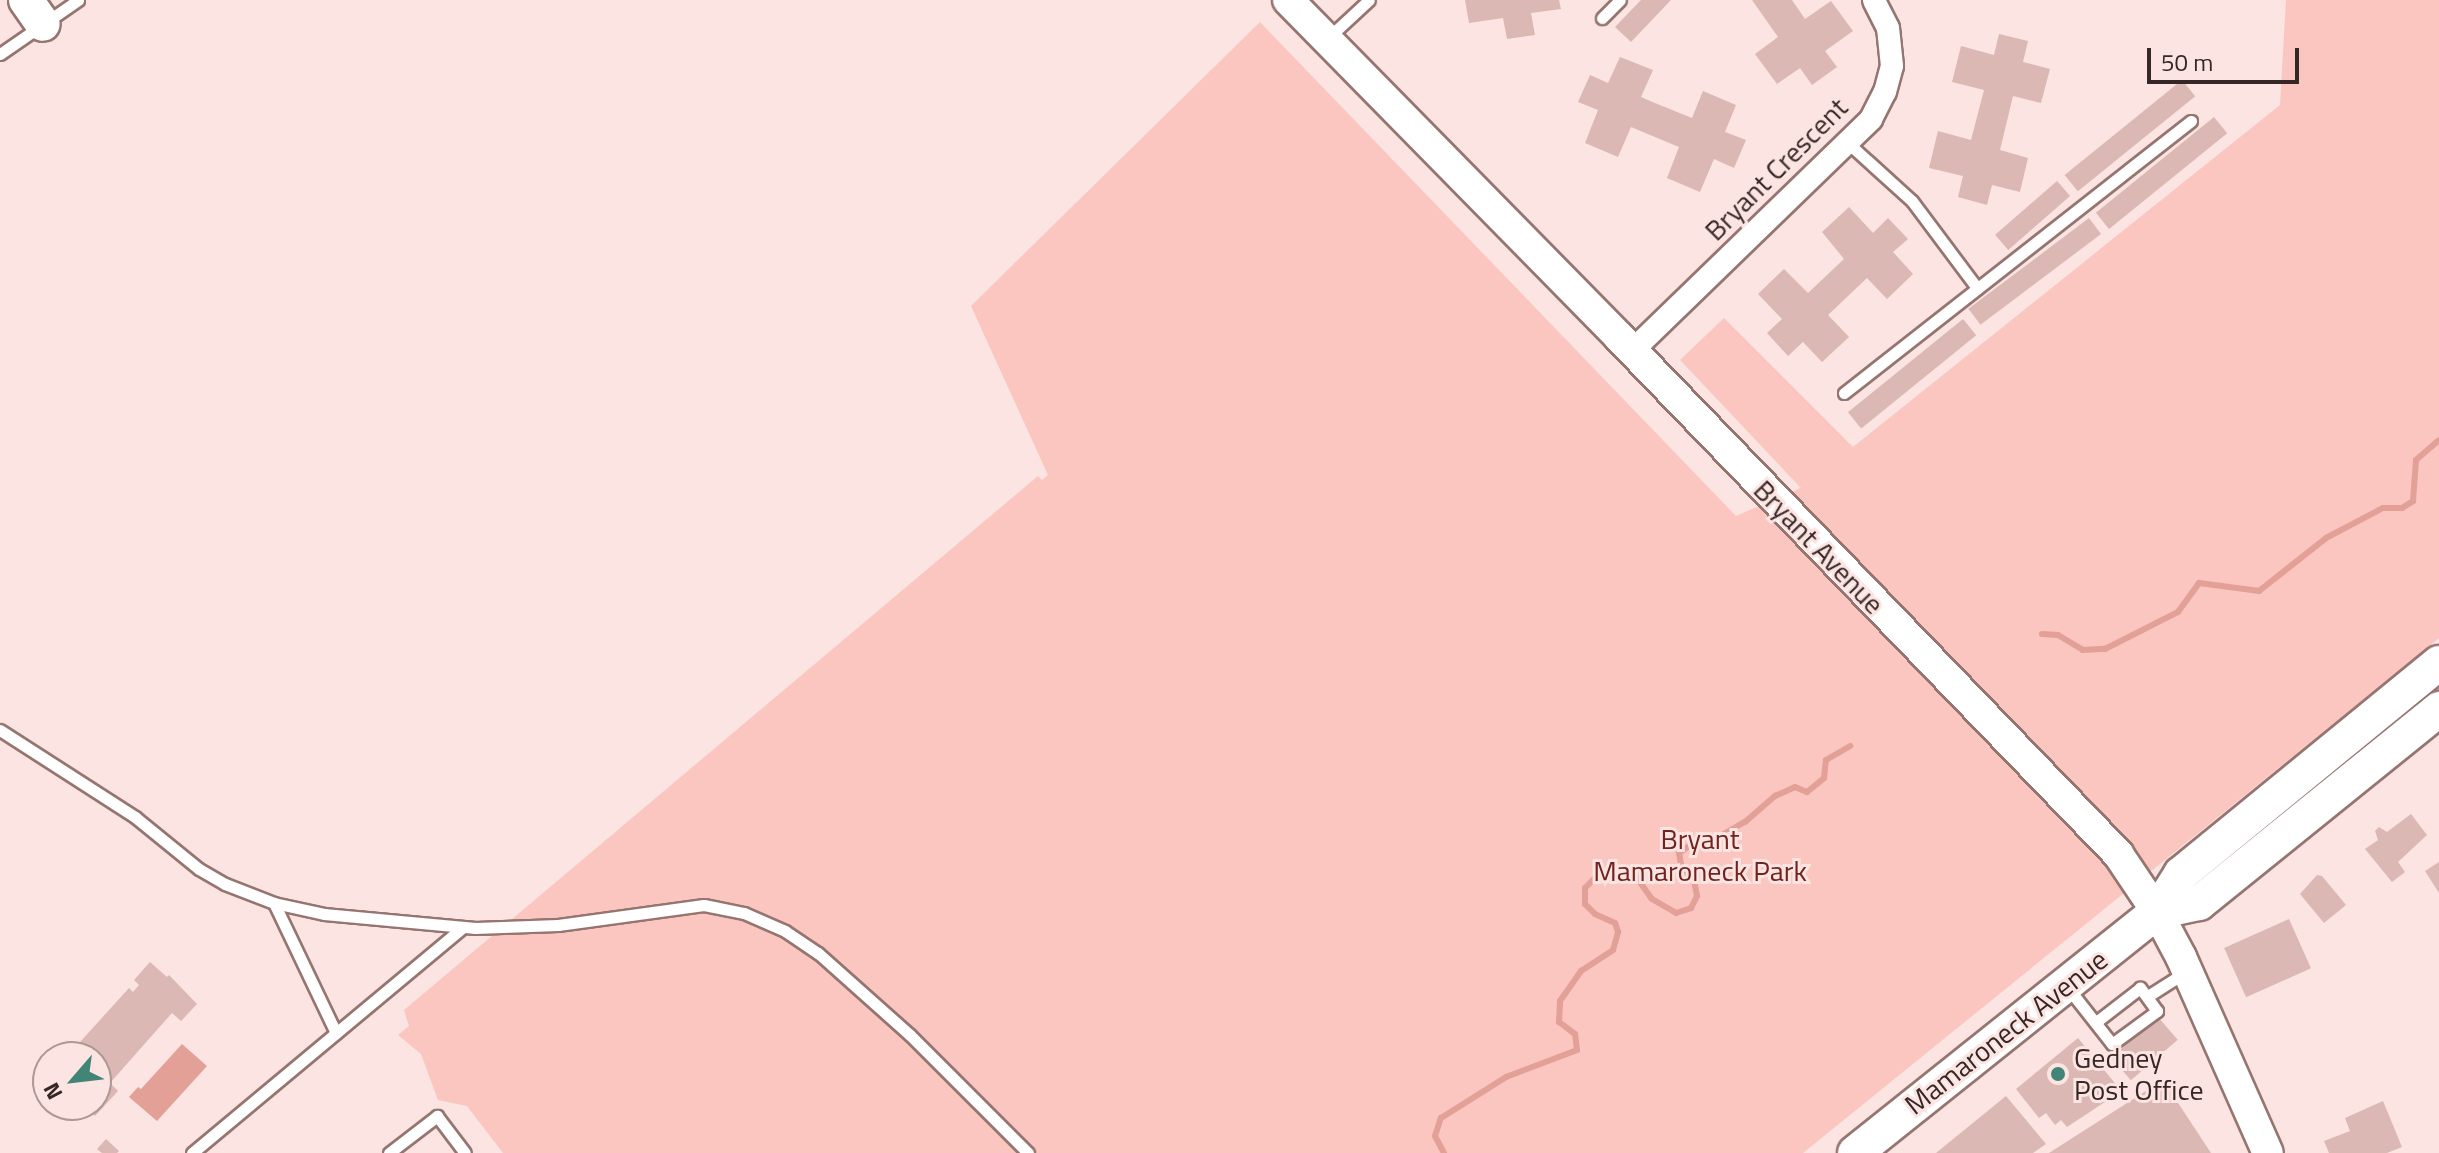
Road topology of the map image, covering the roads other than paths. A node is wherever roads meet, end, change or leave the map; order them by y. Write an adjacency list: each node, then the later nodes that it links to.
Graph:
1 (78, 0): 6 (lane)
2 (1288, 0): 8 (street, Bryant Avenue)
3 (1369, 0): 8 (lane)
4 (1620, 0): 7 (lane)
5 (1874, 0): 11 (street, Bryant Crescent)
6 (35, 12): 9 (lane)
7 (1602, 18)
8 (1325, 40): 13 (street, Bryant Avenue)
9 (0, 54)
10 (2191, 121): 12 (lane)
11 (1848, 143): 12 (lane); 13 (street, Bryant Crescent)
12 (1977, 288): 14 (lane)
13 (1632, 351): 19 (street, Bryant Avenue)
14 (1844, 393)
15 (2439, 663): 19 (main road, Mamaroneck Avenue)
16 (2439, 709): 19 (main road, Mamaroneck Avenue)
17 (0, 730): 18 (lane)
18 (274, 903): 20 (lane); 25 (lane)
19 (2157, 912): 21 (street, Bryant Avenue); 22 (main road, Mamaroneck Avenue)
20 (463, 927): 25 (lane); 29 (lane)
21 (2187, 971): 23 (lane); 31 (street, Bryant Avenue)
22 (2065, 985): 24 (lane); 30 (main road, Mamaroneck Avenue)
23 (2148, 996): 24 (lane); 24 (lane)
24 (2096, 1022)
25 (336, 1033): 26 (lane)
26 (192, 1153)
27 (389, 1153): 28 (lane)
28 (465, 1153)
29 (1028, 1153)
30 (1855, 1153)
31 (2268, 1153)

